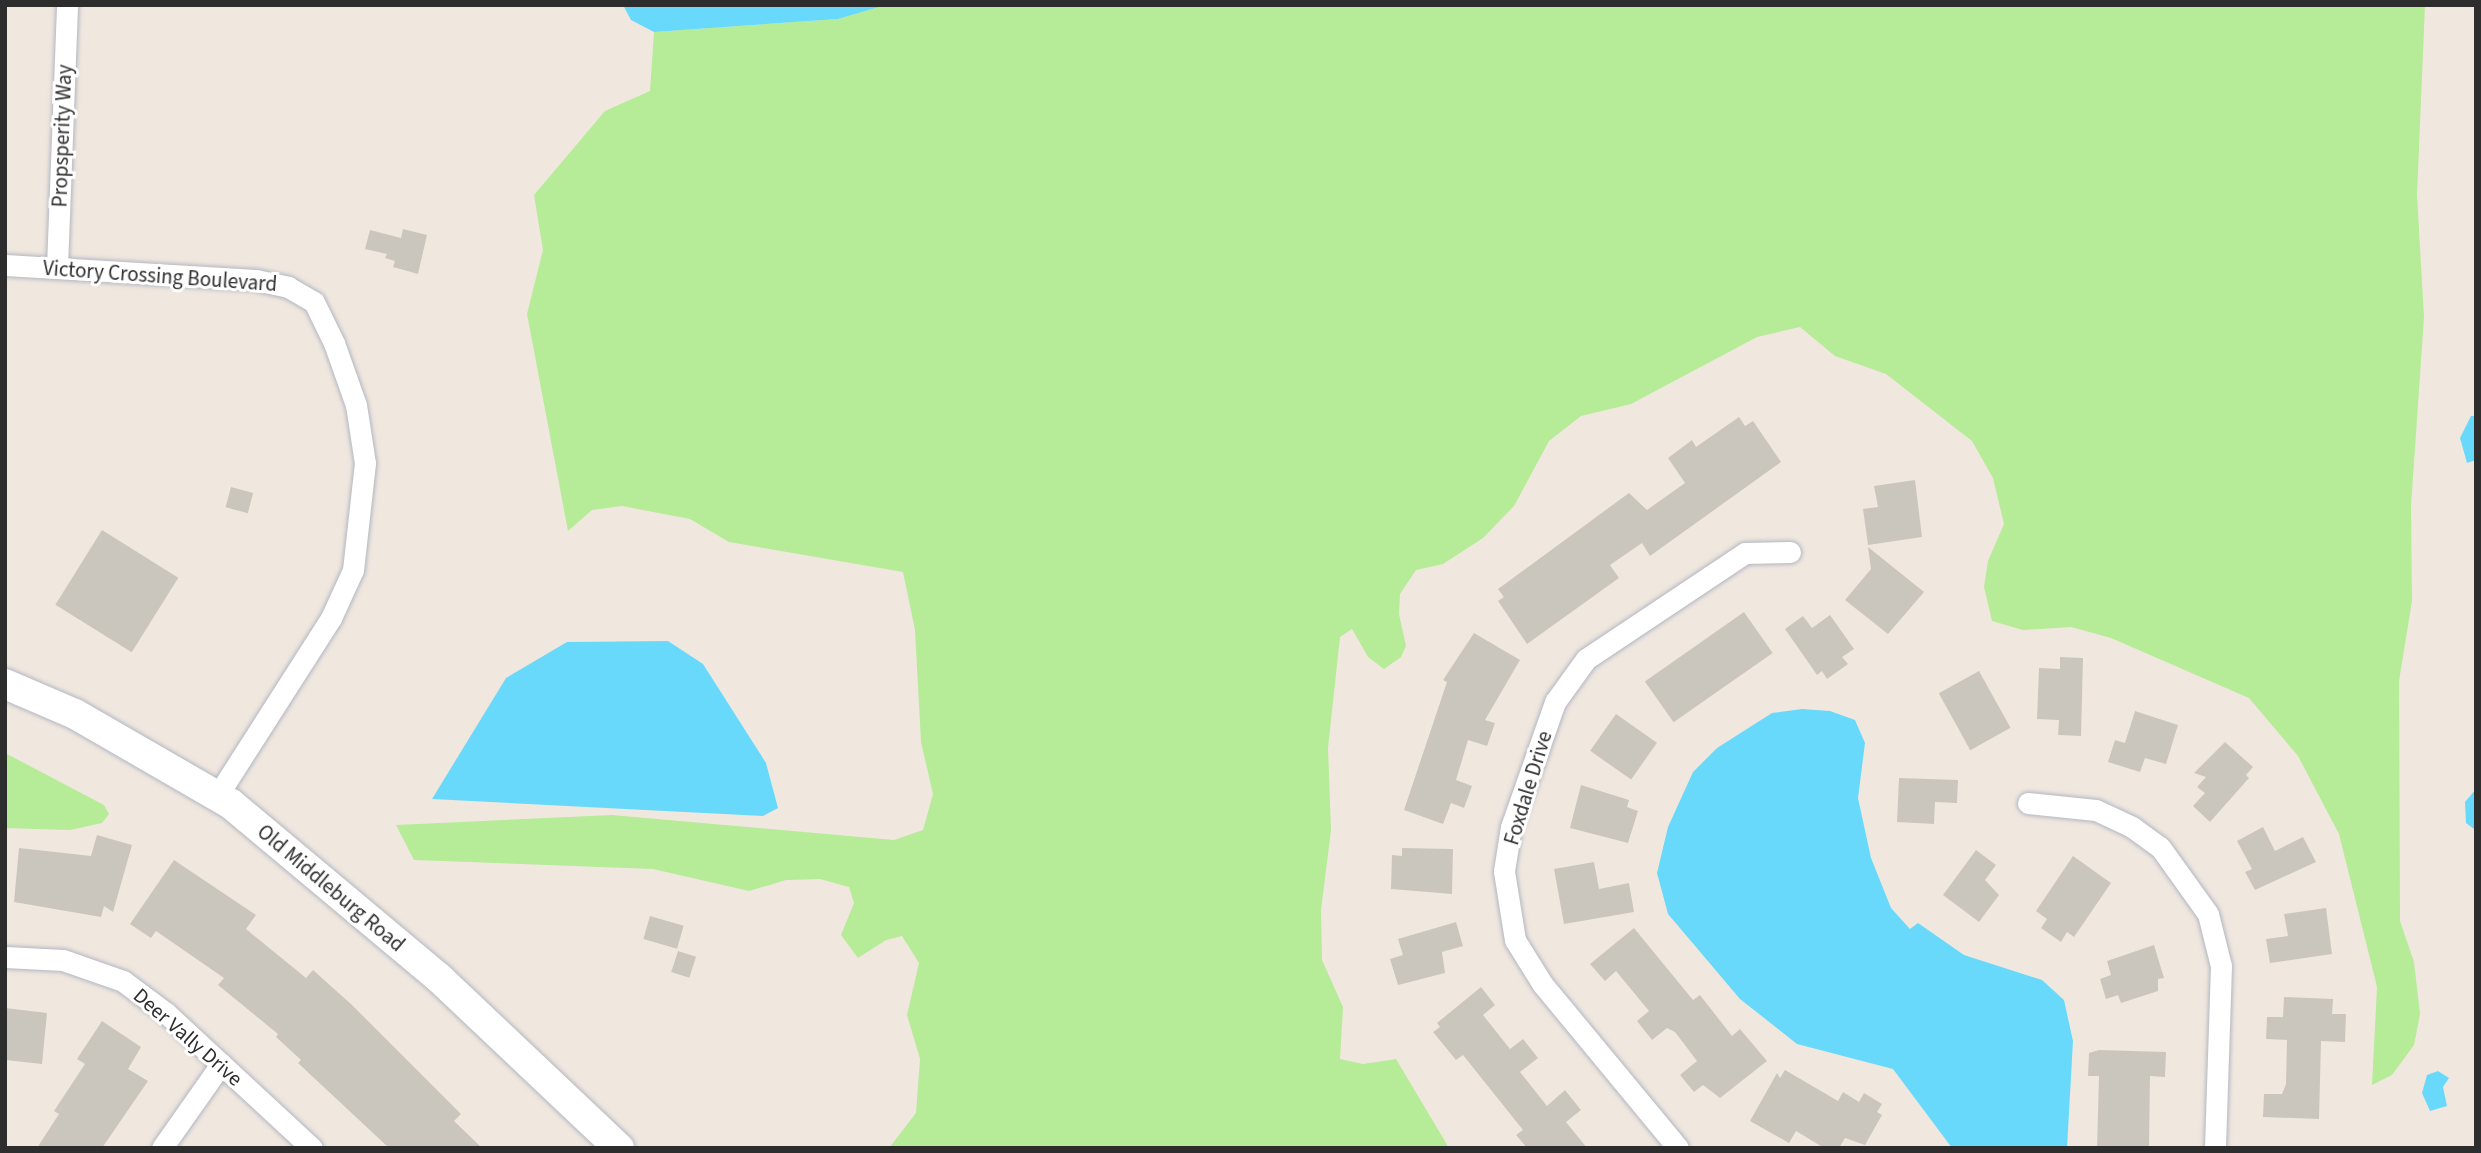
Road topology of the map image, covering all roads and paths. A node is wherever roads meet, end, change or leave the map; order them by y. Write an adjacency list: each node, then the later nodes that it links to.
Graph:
1 (67, 5): 3 (street, Propsperity Way)
2 (5, 265): 3 (street, Victory Crossing Boulevard)
3 (58, 267): 6 (street, Victory Crossing Boulevard)
4 (1790, 552): 13 (street, Foxdale Drive)
5 (5, 684): 6 (main road, Old Middleburg Road)
6 (217, 796): 12 (main road, Old Middleburg Road)
7 (2028, 803): 14 (street)
8 (5, 957): 9 (street, Deer Vally Drive)
9 (221, 1064): 10 (street); 11 (street, Deer Vally Drive)
10 (162, 1148)
11 (312, 1148)
12 (619, 1148)
13 (1678, 1148)
14 (2215, 1148)

